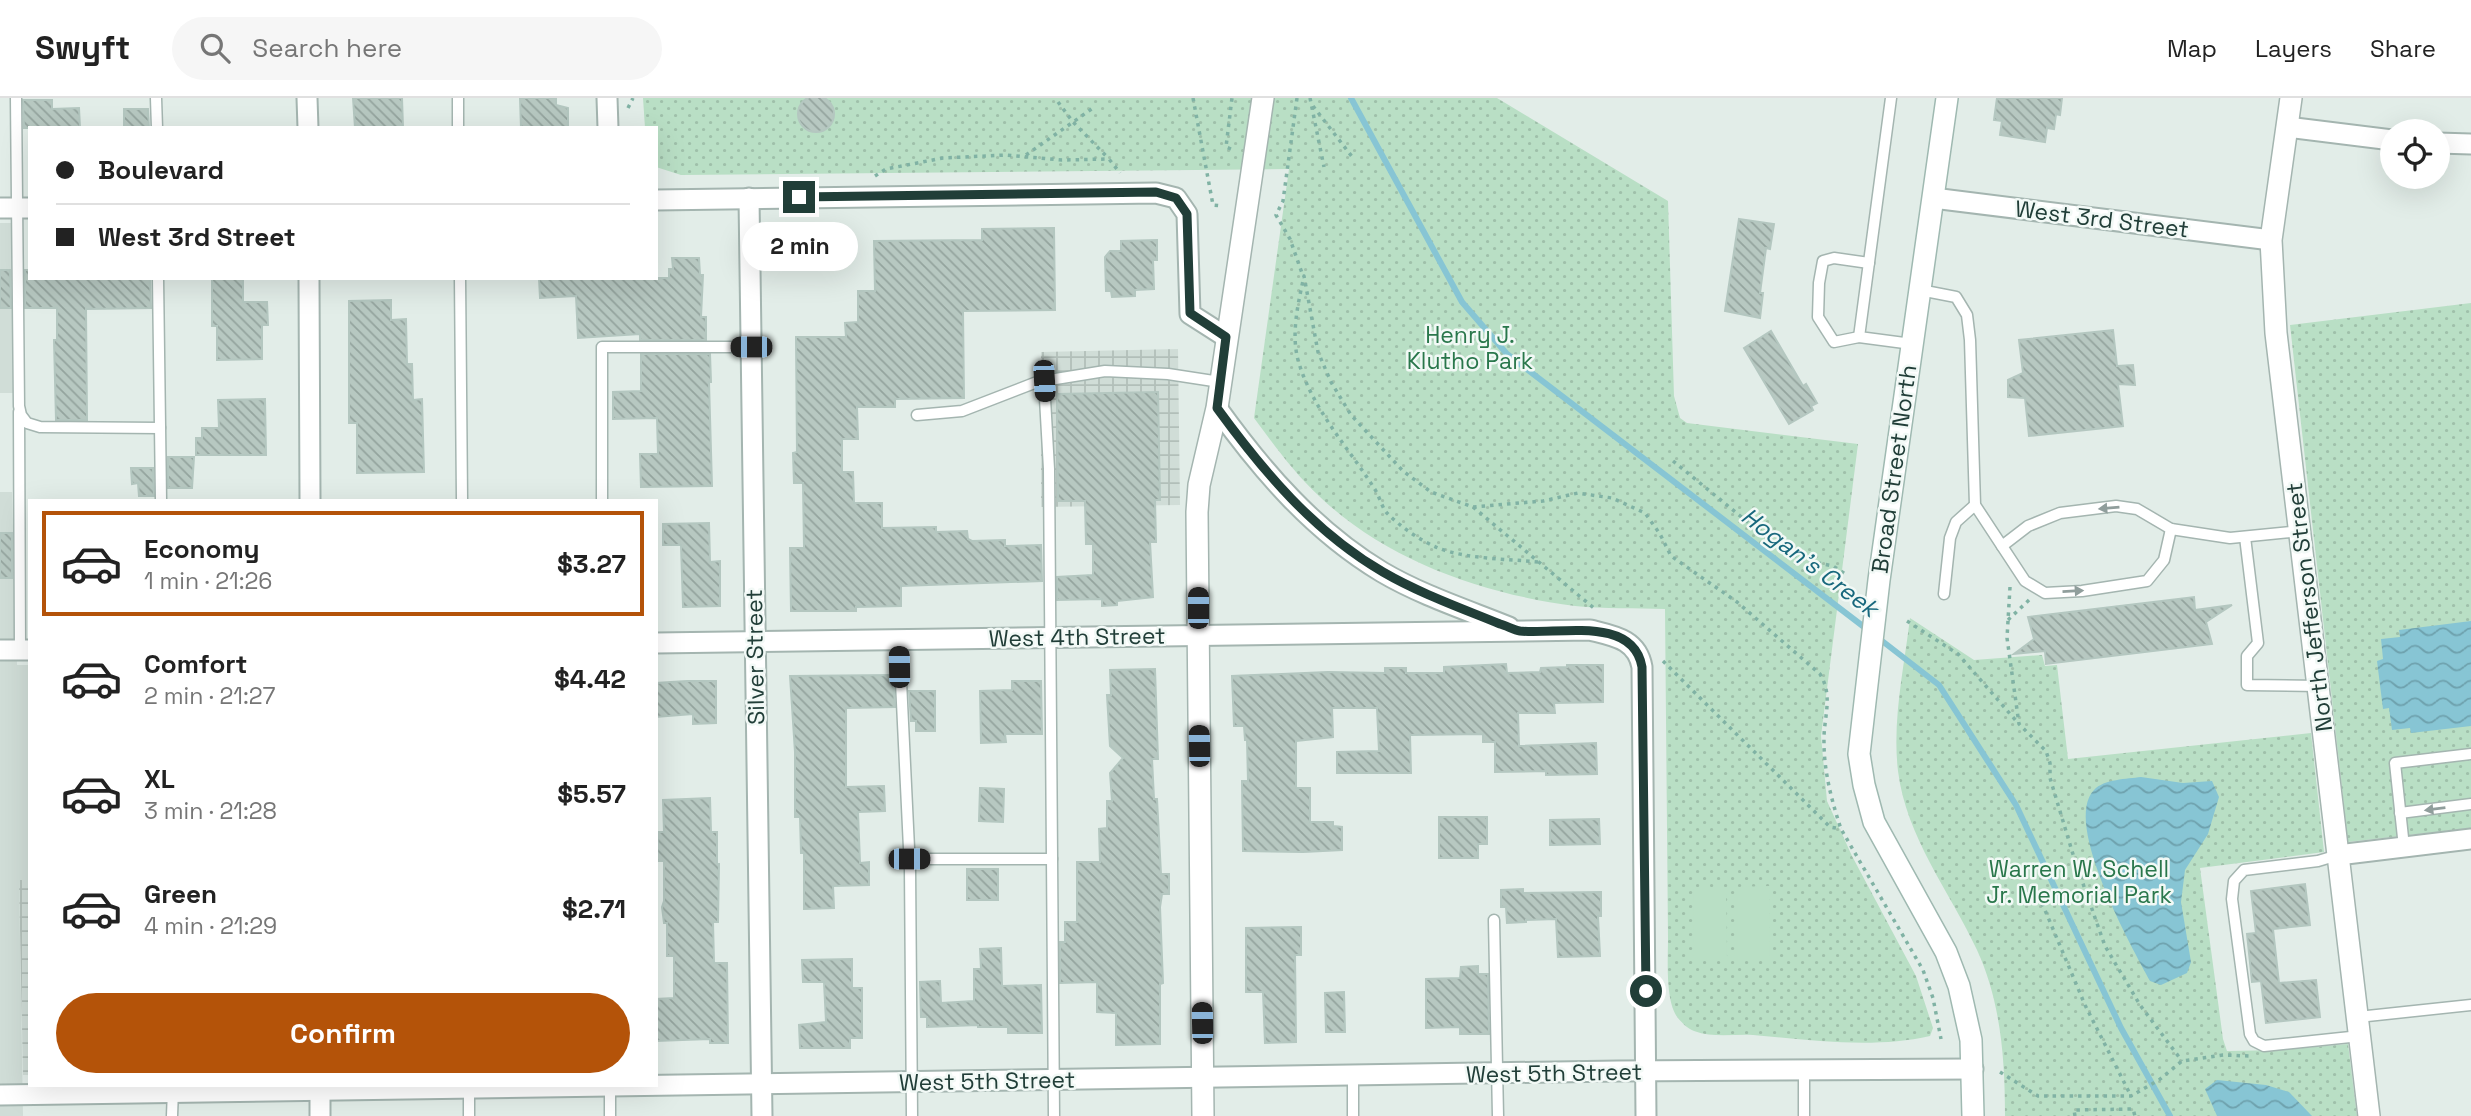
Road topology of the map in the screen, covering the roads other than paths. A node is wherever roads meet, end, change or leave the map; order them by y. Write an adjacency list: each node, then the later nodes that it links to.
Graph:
1 (16, 98): 21 (lane)
2 (156, 98): 10 (lane)
3 (307, 98): 11 (street)
4 (458, 98): 12 (lane)
5 (607, 98): 13 (street)
6 (1263, 98): 28 (street)
7 (1892, 98): 23 (lane)
8 (1947, 98): 19 (street, Broad Street North)
9 (2291, 98): 14 (street, North Jefferson Street)
10 (157, 126)
11 (308, 126)
12 (458, 126)
13 (608, 126)
14 (2287, 127): 15 (street); 22 (street, North Jefferson Street)
15 (2380, 139)
16 (2450, 143): 17 (street)
17 (2471, 144)
18 (749, 198): 20 (street); 28 (street); 31 (street, Silver Street)
19 (1933, 198): 22 (street, West 3rd Street); 27 (street, Broad Street North)
20 (658, 200)
21 (16, 208): 34 (lane)
22 (2271, 240): 44 (street, North Jefferson Street)
23 (1869, 263): 29 (lane); 29 (lane)
24 (158, 280): 37 (lane)
25 (309, 280): 39 (street)
26 (460, 280): 40 (lane)
27 (1920, 290): 30 (street, Broad Street North); 42 (lane)
28 (1226, 337): 33 (street)
29 (1860, 337): 30 (lane)
30 (1912, 344): 67 (street, Broad Street North)
31 (751, 347): 41 (lane); 52 (street, Silver Street)
32 (1044, 381): 33 (lane); 36 (lane); 50 (lane)
33 (1220, 382): 35 (street)
34 (19, 406): 37 (lane); 54 (lane)
35 (1217, 408): 48 (street); 49 (street)
36 (916, 415)
37 (160, 428): 38 (lane)
38 (161, 499)
39 (310, 499)
40 (462, 499)
41 (602, 499)
42 (1975, 505): 46 (lane); 47 (lane)
43 (2171, 529): 45 (lane); 46 (lane, one-way to 46); 46 (lane, one-way to 43)
44 (2300, 531): 45 (lane); 55 (street, North Jefferson Street)
45 (2245, 537): 55 (lane)
46 (2002, 546)
47 (1944, 594)
48 (1518, 631): 49 (street, West 4th Street); 69 (street, West 4th Street)
49 (1198, 634): 50 (street, West 4th Street); 72 (street)
50 (1049, 638): 51 (street, West 4th Street); 63 (lane)
51 (899, 640): 52 (street, West 4th Street); 62 (lane)
52 (755, 642): 53 (street, West 4th Street); 75 (street, Silver Street)
53 (658, 643)
54 (17, 650)
55 (2319, 686): 61 (street, North Jefferson Street)
56 (2471, 754): 58 (lane)
57 (2471, 804): 58 (lane, one-way to 58)
58 (2400, 813): 60 (lane)
59 (2471, 839): 60 (street)
60 (2404, 847): 61 (street)
61 (2338, 855): 66 (street, North Jefferson Street); 66 (lane)
62 (909, 859): 63 (lane); 74 (lane)
63 (1052, 859): 73 (lane)
64 (1494, 920): 70 (lane)
65 (2471, 1005): 66 (lane)
66 (2359, 1027): 95 (street, North Jefferson Street)
67 (1973, 1069): 68 (street, West 5th Street); 94 (street, Broad Street North)
68 (1804, 1070): 69 (street, West 5th Street); 93 (lane)
69 (1647, 1072): 70 (street, West 5th Street); 92 (street)
70 (1497, 1073): 71 (street, West 5th Street); 91 (lane)
71 (1353, 1075): 72 (street, West 5th Street); 90 (lane)
72 (1203, 1077): 73 (street, West 5th Street); 89 (street)
73 (1054, 1079): 74 (street, West 5th Street); 88 (lane)
74 (911, 1082): 75 (street, West 5th Street); 87 (lane)
75 (761, 1084): 76 (street, West 5th Street); 86 (street, Silver Street)
76 (658, 1085)
77 (320, 1087): 80 (street, West 5th Street); 83 (street)
78 (469, 1087): 84 (lane)
79 (610, 1087): 85 (lane)
80 (173, 1088): 81 (street, West 5th Street); 82 (lane)
81 (0, 1095)
82 (172, 1116)
83 (320, 1116)
84 (469, 1116)
85 (610, 1116)
86 (762, 1116)
87 (912, 1116)
88 (1054, 1116)
89 (1203, 1116)
90 (1353, 1116)
91 (1498, 1116)
92 (1646, 1116)
93 (1804, 1116)
94 (1973, 1116)
95 (2369, 1116)

